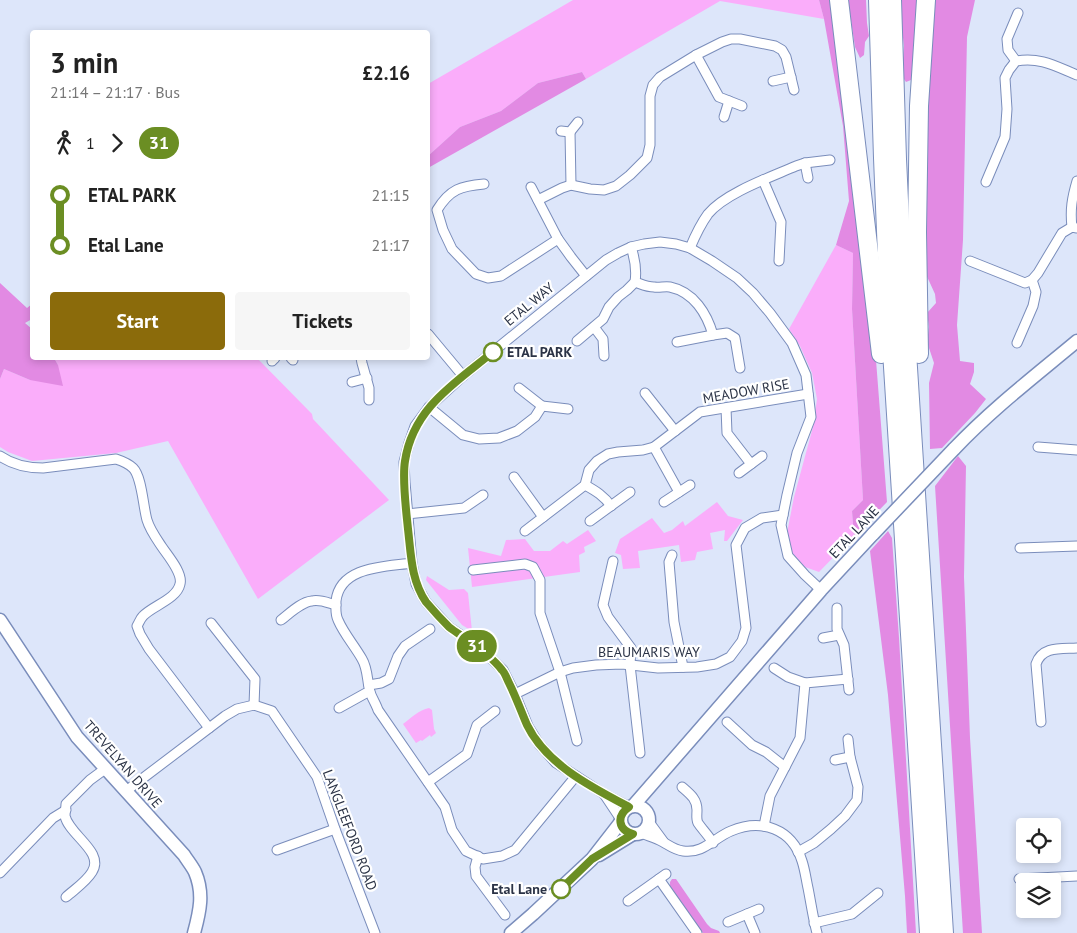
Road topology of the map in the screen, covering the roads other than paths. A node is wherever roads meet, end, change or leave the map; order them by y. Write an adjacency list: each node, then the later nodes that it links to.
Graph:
1 (839, 0): 62 (highway)
2 (878, 0): 62 (highway)
3 (892, 0): 62 (highway)
4 (926, 0): 62 (highway)
5 (1018, 13): 7 (street)
6 (696, 55): 9 (street); 12 (street); 23 (street)
7 (1016, 61): 8 (street); 21 (street)
8 (1077, 75)
9 (791, 77): 10 (street); 11 (street)
10 (773, 81)
11 (794, 90)
12 (729, 101): 13 (street); 14 (street)
13 (742, 106)
14 (724, 117)
15 (578, 122): 23 (street)
16 (830, 160): 17 (street)
17 (805, 163): 18 (street); 19 (street)
18 (808, 178)
19 (763, 180): 31 (street); 32 (street)
20 (1077, 181): 28 (street)
21 (986, 182)
22 (484, 184): 26 (street)
23 (570, 185): 25 (street)
24 (531, 187): 25 (street)
25 (538, 200): 29 (street)
26 (437, 210): 27 (street); 29 (street)
27 (430, 213)
28 (1075, 227): 35 (street)
29 (558, 239): 34 (street)
30 (631, 247): 31 (street, ETAL WAY); 34 (street, ETAL WAY); 36 (street)
31 (690, 248): 52 (street, ETAL WAY)
32 (779, 261)
33 (970, 261): 35 (street)
34 (586, 276): 47 (street, ETAL WAY)
35 (1032, 280): 43 (street)
36 (634, 282): 37 (street); 38 (street)
37 (594, 327): 40 (street); 44 (street)
38 (713, 335): 42 (street); 46 (street)
39 (430, 336): 47 (street)
40 (577, 340)
41 (1077, 341): 86 (street, ETAL LANE, bridge)
42 (677, 342)
43 (1017, 343)
44 (604, 356)
45 (361, 360): 48 (street)
46 (740, 368)
47 (463, 376): 55 (street, ETAL WAY)
48 (367, 378): 49 (street); 53 (street)
49 (352, 382)
50 (519, 388): 54 (street)
51 (646, 393): 58 (street)
52 (808, 394): 56 (street, MEADOW RISE); 76 (street, ETAL WAY)
53 (369, 400)
54 (542, 406): 55 (street); 57 (street)
55 (428, 407): 75 (street, ETAL WAY)
56 (726, 408): 58 (street, MEADOW RISE); 65 (street)
57 (568, 409)
58 (675, 432): 59 (street, MEADOW RISE)
59 (654, 447): 68 (street, MEADOW RISE); 71 (street)
60 (1038, 447): 61 (street)
61 (1077, 450)
62 (906, 453): 150 (highway); 151 (highway)
63 (0, 456): 110 (street)
64 (762, 456): 65 (street)
65 (751, 464): 66 (street)
66 (739, 473)
67 (514, 477): 77 (street)
68 (585, 485): 74 (street); 77 (street, MEADOW RISE)
69 (690, 485): 71 (street)
70 (630, 492): 74 (street)
71 (679, 492): 73 (street)
72 (483, 495): 75 (street)
73 (664, 502)
74 (611, 506): 78 (street)
75 (407, 514): 84 (street, ETAL WAY)
76 (783, 515): 86 (street, ETAL WAY); 97 (street, BEAUMARIS WAY)
77 (543, 517): 79 (street, MEADOW RISE)
78 (590, 522)
79 (525, 531)
80 (1077, 546): 81 (street)
81 (1020, 548)
82 (672, 554): 97 (street)
83 (613, 561): 96 (street)
84 (412, 564): 87 (street); 104 (street, ETAL WAY)
85 (474, 570): 99 (street)
86 (821, 590): 124 (street, ETAL LANE)
87 (336, 605): 90 (street); 102 (street)
88 (837, 608): 93 (street)
89 (0, 620): 117 (street, TREVELYAN DRIVE)
90 (281, 620)
91 (212, 623): 105 (street)
92 (430, 629): 102 (street)
93 (839, 635): 94 (street); 100 (street)
94 (824, 638)
95 (1077, 648): 109 (street)
96 (630, 665): 97 (street, BEAUMARIS WAY); 99 (street, BEAUMARIS WAY); 113 (street)
97 (682, 666)
98 (774, 668): 101 (street)
99 (560, 672): 104 (street, BEAUMARIS WAY); 112 (street)
100 (848, 679): 101 (street); 103 (street)
101 (805, 683): 116 (street)
102 (370, 688): 106 (street); 119 (street)
103 (849, 690)
104 (515, 694): 118 (street, ETAL WAY)
105 (254, 705): 110 (street); 127 (street, LANGLEEFORD ROAD)
106 (340, 708)
107 (495, 711): 119 (street)
108 (726, 722): 116 (street)
109 (1041, 722)
110 (209, 728): 121 (street)
111 (848, 739): 114 (street)
112 (577, 741)
113 (640, 753)
114 (850, 757): 115 (street); 130 (street)
115 (835, 760)
116 (785, 767): 126 (street)
117 (105, 768): 121 (street, TREVELYAN DRIVE); 123 (street)
118 (576, 776): 122 (street, ETAL WAY); 131 (street)
119 (428, 782): 131 (street)
120 (682, 787): 128 (street)
121 (126, 791): 144 (street, TREVELYAN DRIVE)
122 (604, 794): 124 (street, ETAL WAY); 125 (street, ETAL WAY)
123 (66, 810): 133 (street); 137 (street)
124 (638, 819): 125 (street); 125 (street, ETAL LANE); 128 (street); 132 (street, ETAL LANE)
125 (620, 821): 132 (street, ETAL LANE)
126 (764, 826): 128 (street); 130 (street)
127 (335, 829): 129 (street); 145 (street, LANGLEEFORD ROAD)
128 (713, 843)
129 (276, 850)
130 (798, 852): 143 (street)
131 (478, 856): 141 (street)
132 (592, 859): 146 (street, ETAL LANE)
133 (0, 873)
134 (1077, 876): 135 (street)
135 (1061, 877)
136 (878, 893): 143 (street)
137 (66, 897)
138 (628, 901): 147 (street)
139 (759, 909): 140 (street)
140 (748, 914): 142 (street); 148 (street)
141 (505, 915)
142 (728, 922)
143 (814, 923): 149 (street)
144 (194, 933)
145 (374, 933)
146 (510, 933)
147 (696, 933)
148 (755, 933)
149 (816, 933)
150 (929, 933)
151 (944, 933)

